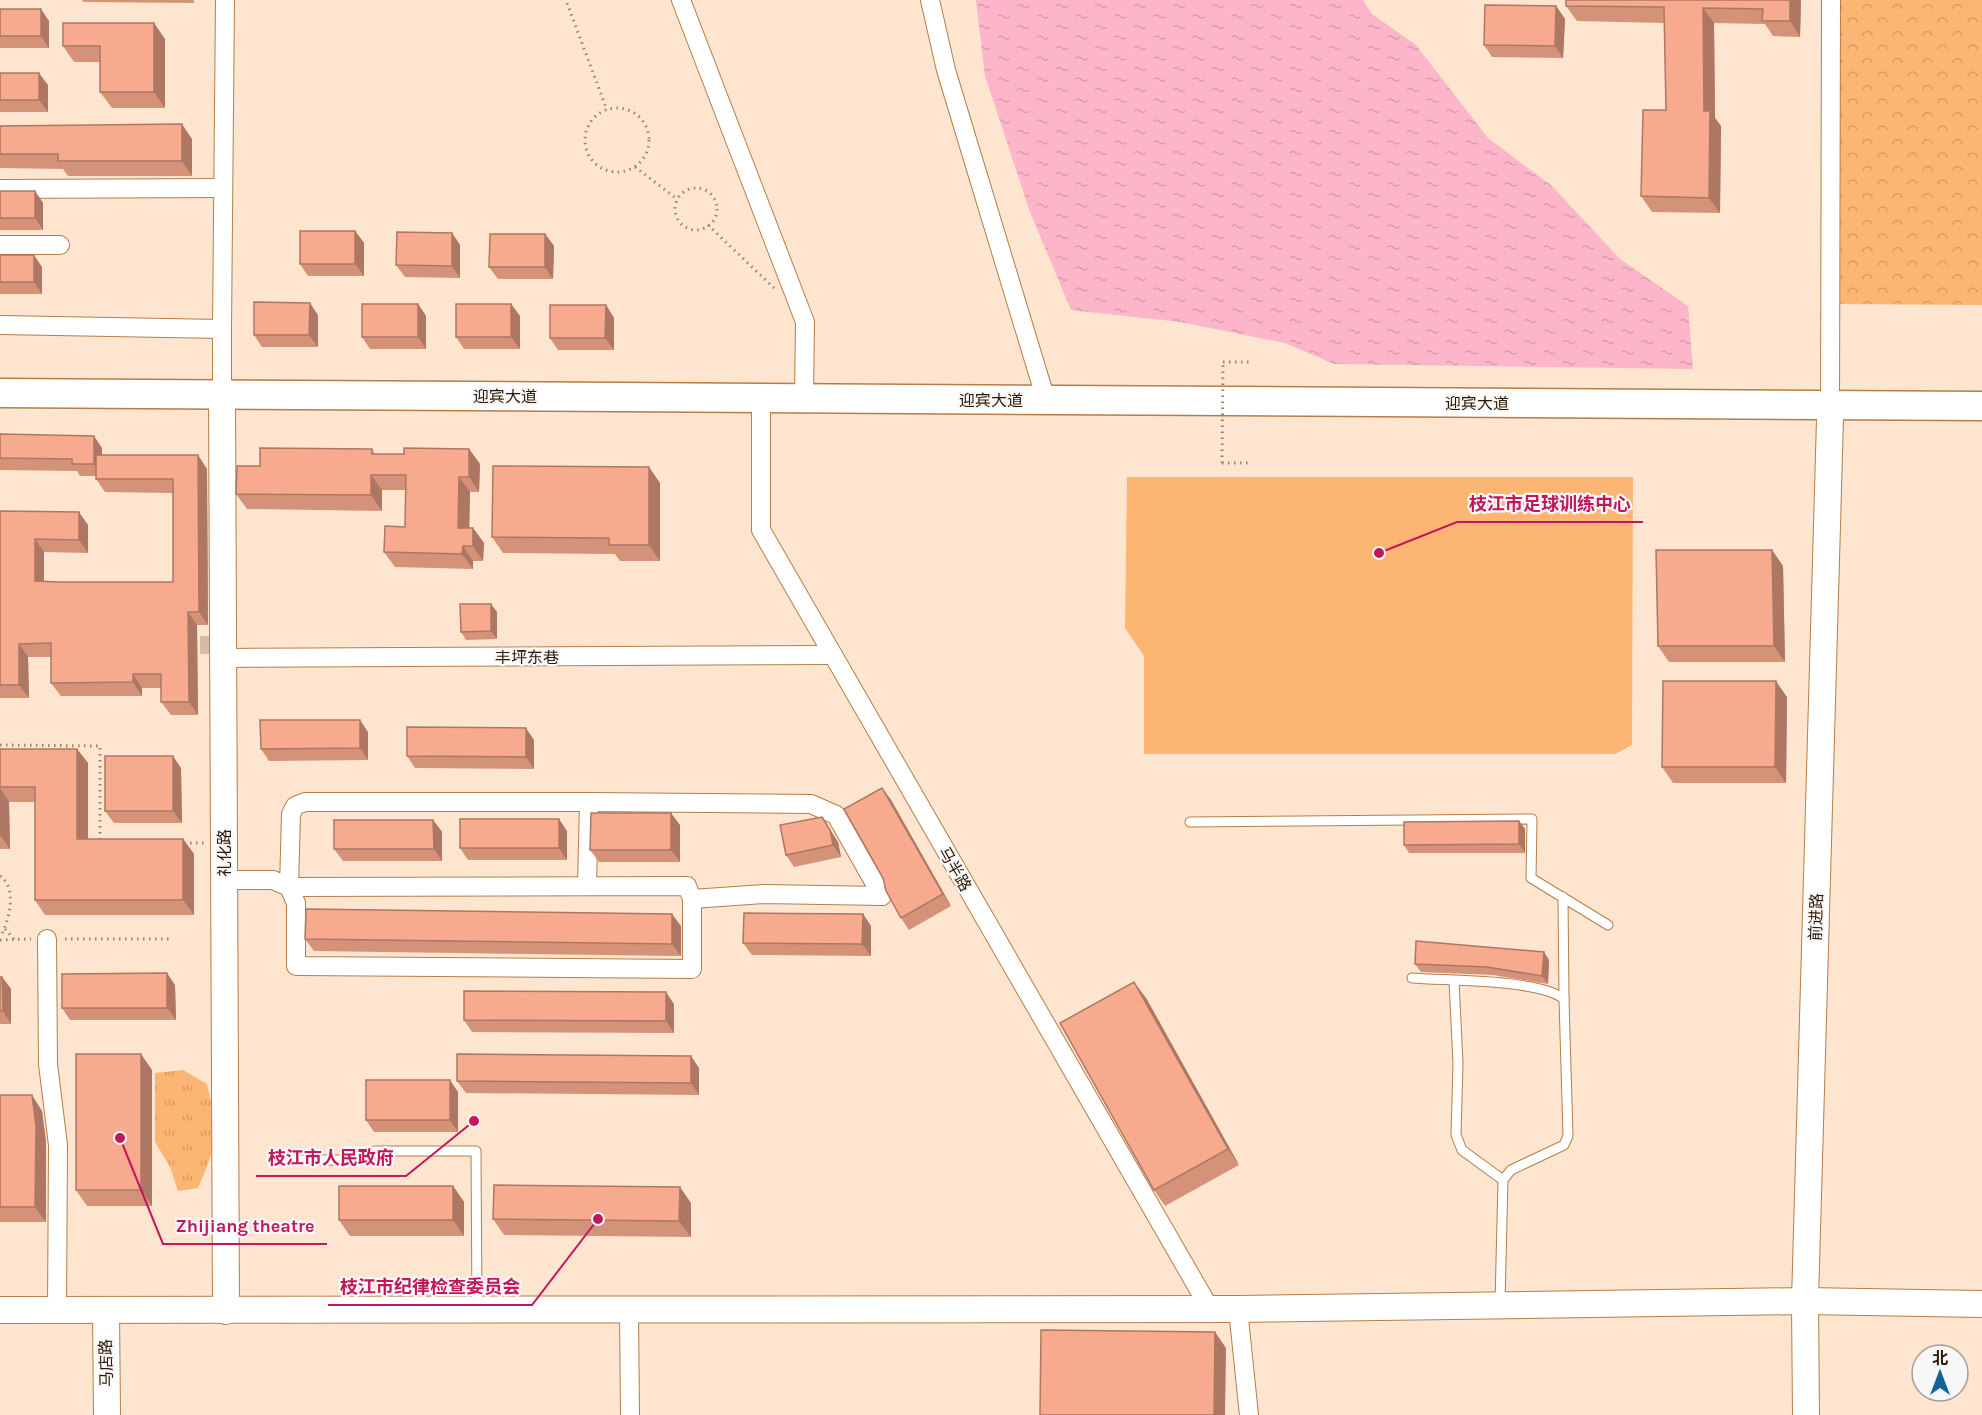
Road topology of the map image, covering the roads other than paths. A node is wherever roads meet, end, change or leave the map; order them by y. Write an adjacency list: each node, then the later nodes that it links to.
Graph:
1 (225, 0): 5 (street)
2 (681, 0): 12 (street)
3 (930, 0): 13 (street)
4 (1832, 0): 18 (street)
5 (223, 188): 6 (street); 10 (street)
6 (0, 189)
7 (0, 245): 8 (street)
8 (60, 245)
9 (0, 326): 10 (street)
10 (222, 329): 14 (street)
11 (0, 393): 14 (main road, 迎宾大道)
12 (804, 398): 13 (main road, 迎宾大道); 14 (main road, 迎宾大道)
13 (1046, 400): 18 (main road, 迎宾大道)
14 (222, 402): 16 (main road, 迎宾大道); 17 (main road, 迎宾大道); 21 (street, 礼化路)
15 (1982, 406): 18 (main road, 迎宾大道)
16 (0, 407)
17 (761, 412): 18 (main road, 迎宾大道); 20 (street, 马半路)
18 (1831, 412): 19 (main road, 迎宾大道); 36 (street, 前进路)
19 (1982, 419)
20 (832, 655): 21 (street, 丰坪东巷); 39 (street, 马半路)
21 (223, 658): 24 (street, 礼化路)
22 (589, 802): 25 (street); 26 (street); 28 (street)
23 (1190, 822): 27 (lane)
24 (224, 880): 26 (street); 43 (street, 礼化路)
25 (588, 886): 26 (street); 28 (street)
26 (289, 887): 28 (street)
27 (1563, 897): 29 (lane); 33 (lane)
28 (692, 899)
29 (1608, 925)
30 (47, 939): 42 (street)
31 (1412, 978): 32 (lane)
32 (1454, 981): 33 (lane); 35 (lane)
33 (1564, 999): 35 (lane)
34 (283, 1160): 44 (lane)
35 (1503, 1179): 38 (lane)
36 (1805, 1301): 37 (street); 38 (street); 50 (street, 前进路)
37 (1982, 1304)
38 (1500, 1306): 40 (street)
39 (1210, 1309): 40 (street); 45 (street)
40 (1238, 1309): 49 (street)
41 (0, 1310): 42 (street)
42 (57, 1311): 46 (street)
43 (226, 1311): 44 (street); 46 (street)
44 (477, 1311): 45 (street)
45 (629, 1311): 48 (street)
46 (106, 1312): 47 (street, 马店路)
47 (107, 1415)
48 (630, 1415)
49 (1249, 1415)
50 (1806, 1415)

